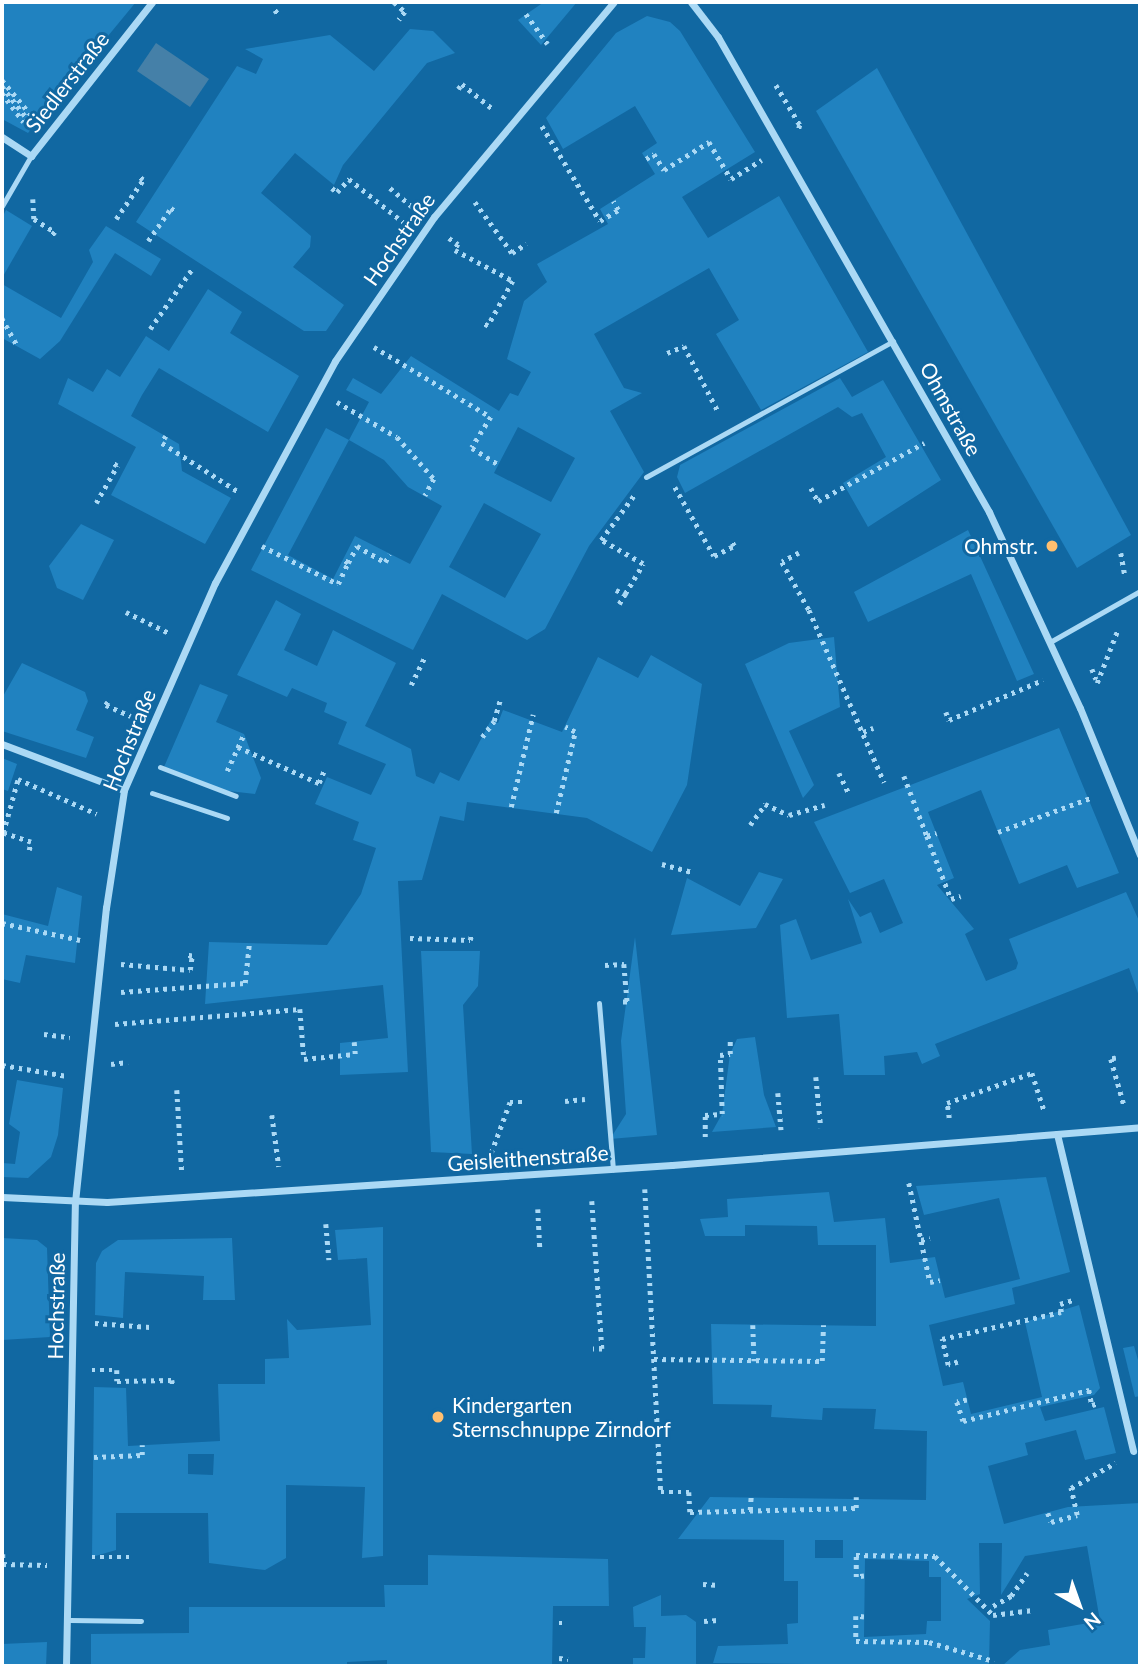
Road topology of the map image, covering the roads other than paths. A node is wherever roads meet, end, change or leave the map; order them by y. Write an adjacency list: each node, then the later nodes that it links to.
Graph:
1 (152, 2): 5 (street, Siedlerstraße)
2 (614, 2): 13 (street, Hochstraße)
3 (691, 2): 7 (street, Ohmstraße)
4 (2, 136): 5 (street, Siedlerstraße)
5 (31, 156): 6 (lane)
6 (2, 206)
7 (893, 341): 8 (lane); 10 (street, Ohmstraße)
8 (646, 477)
9 (1140, 591): 10 (lane)
10 (1051, 642): 17 (street, Ohmstraße)
11 (2, 744): 13 (street)
12 (159, 767): 15 (lane)
13 (124, 789): 23 (street, Hochstraße)
14 (152, 793): 16 (lane)
15 (236, 796)
16 (227, 818)
17 (1140, 855)
18 (599, 1003): 21 (lane)
19 (1140, 1127): 20 (street, Geisleithenstraße)
20 (1056, 1135): 21 (street, Geisleithenstraße); 24 (street)
21 (613, 1169): 23 (street, Geisleithenstraße)
22 (2, 1197): 23 (street, Geisleithenstraße)
23 (75, 1202): 25 (street, Hochstraße)
24 (1133, 1451)
25 (69, 1620): 26 (lane); 27 (street, Hochstraße)
26 (141, 1621)
27 (66, 1666)

